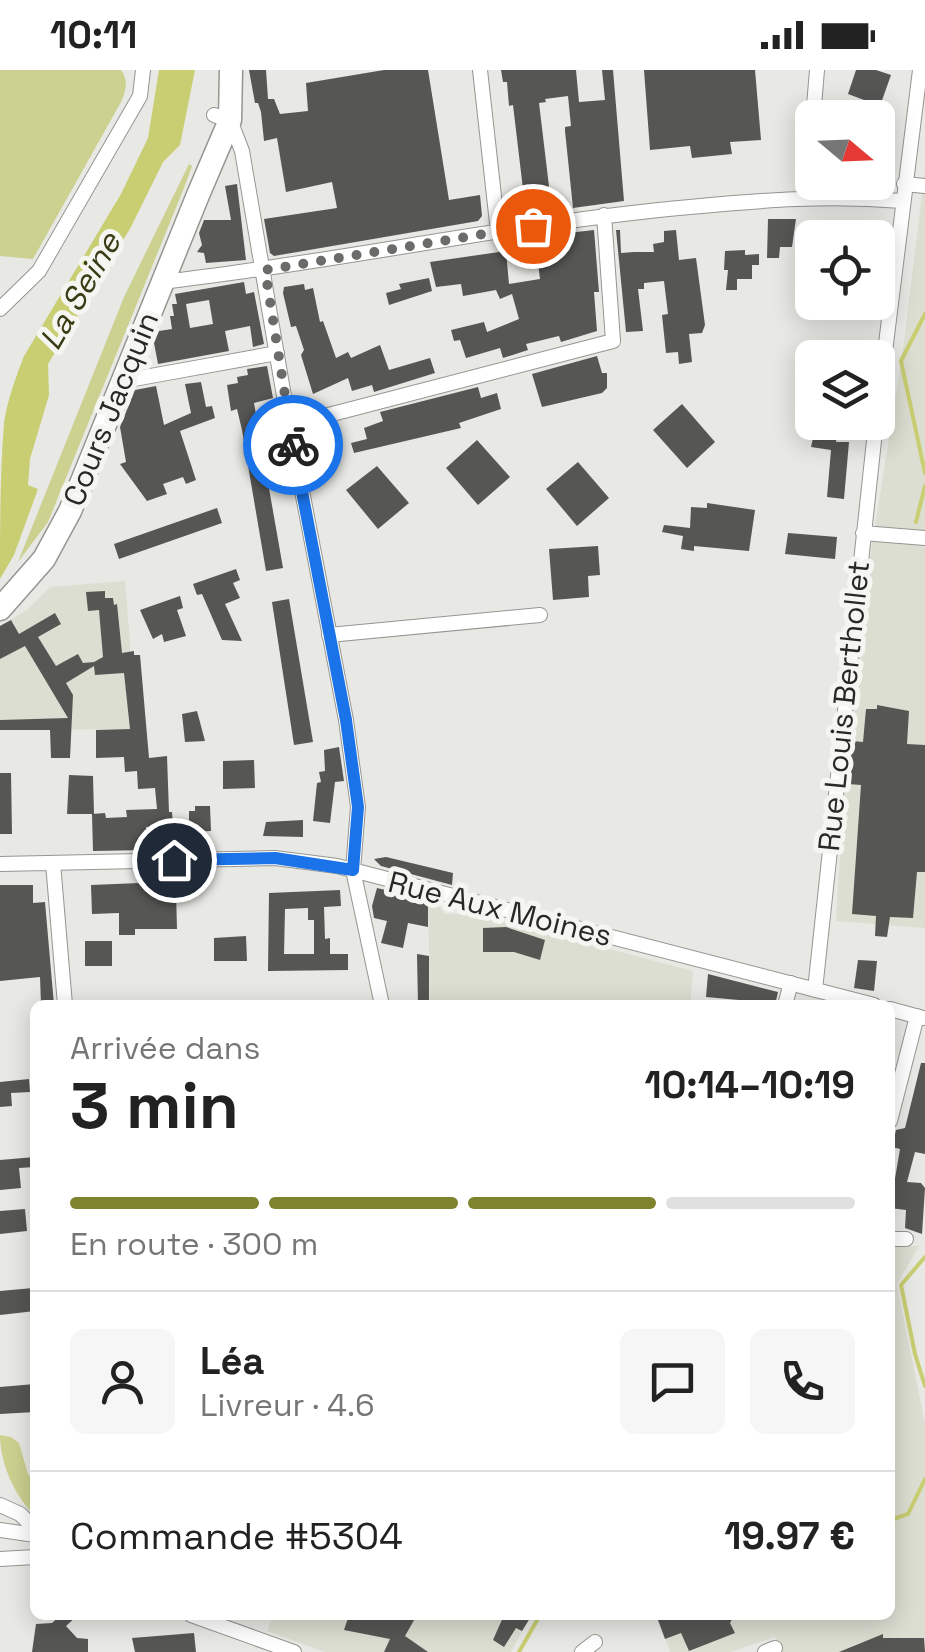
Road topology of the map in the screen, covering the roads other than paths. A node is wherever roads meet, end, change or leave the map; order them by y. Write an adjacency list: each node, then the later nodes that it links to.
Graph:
1 (143, 70): 18 (street)
2 (216, 70): 8 (main road, Cours Jacquin)
3 (231, 70): 8 (main road, Cours Jacquin)
4 (480, 70): 15 (street)
5 (817, 70): 7 (street)
6 (920, 70): 9 (street)
7 (814, 100)
8 (222, 117): 16 (street); 17 (main road, Cours Jacquin)
9 (904, 184): 10 (street); 13 (street)
10 (925, 186)
11 (795, 198): 14 (street)
12 (878, 200): 13 (street)
13 (902, 201): 19 (street)
14 (604, 215): 15 (street); 22 (street)
15 (498, 232): 16 (street)
16 (265, 270): 17 (street); 20 (street)
17 (162, 282): 21 (main road, Cours Jacquin)
18 (0, 309)
19 (886, 340)
20 (276, 354): 21 (street); 22 (street)
21 (122, 381): 26 (main road, Cours Jacquin)
22 (290, 425): 28 (street)
23 (874, 440): 24 (street, Rue Louis Berthollet)
24 (862, 533): 25 (street); 33 (street, Rue Louis Berthollet)
25 (925, 538)
26 (0, 609)
27 (540, 616): 28 (street)
28 (329, 635): 31 (street)
29 (53, 863): 30 (street, Rue Aux Moines); 31 (street, Rue Aux Moines); 34 (street)
30 (0, 864)
31 (353, 870): 32 (street, Rue Aux Moines); 35 (street)
32 (791, 983): 33 (street, Rue Aux Moines); 36 (street)
33 (814, 990): 37 (street, Rue Aux Moines)
34 (65, 1000)
35 (381, 1000)
36 (787, 1000)
37 (854, 1000)
38 (895, 1010): 39 (street)
39 (921, 1017): 40 (street)
40 (895, 1104)
41 (0, 1505): 42 (street)
42 (30, 1526)
43 (0, 1530): 44 (street)
44 (30, 1532)
45 (30, 1557): 46 (street)
46 (0, 1560)
47 (205, 1620): 49 (street)
48 (595, 1642): 50 (street)
49 (294, 1652)
50 (582, 1652)

